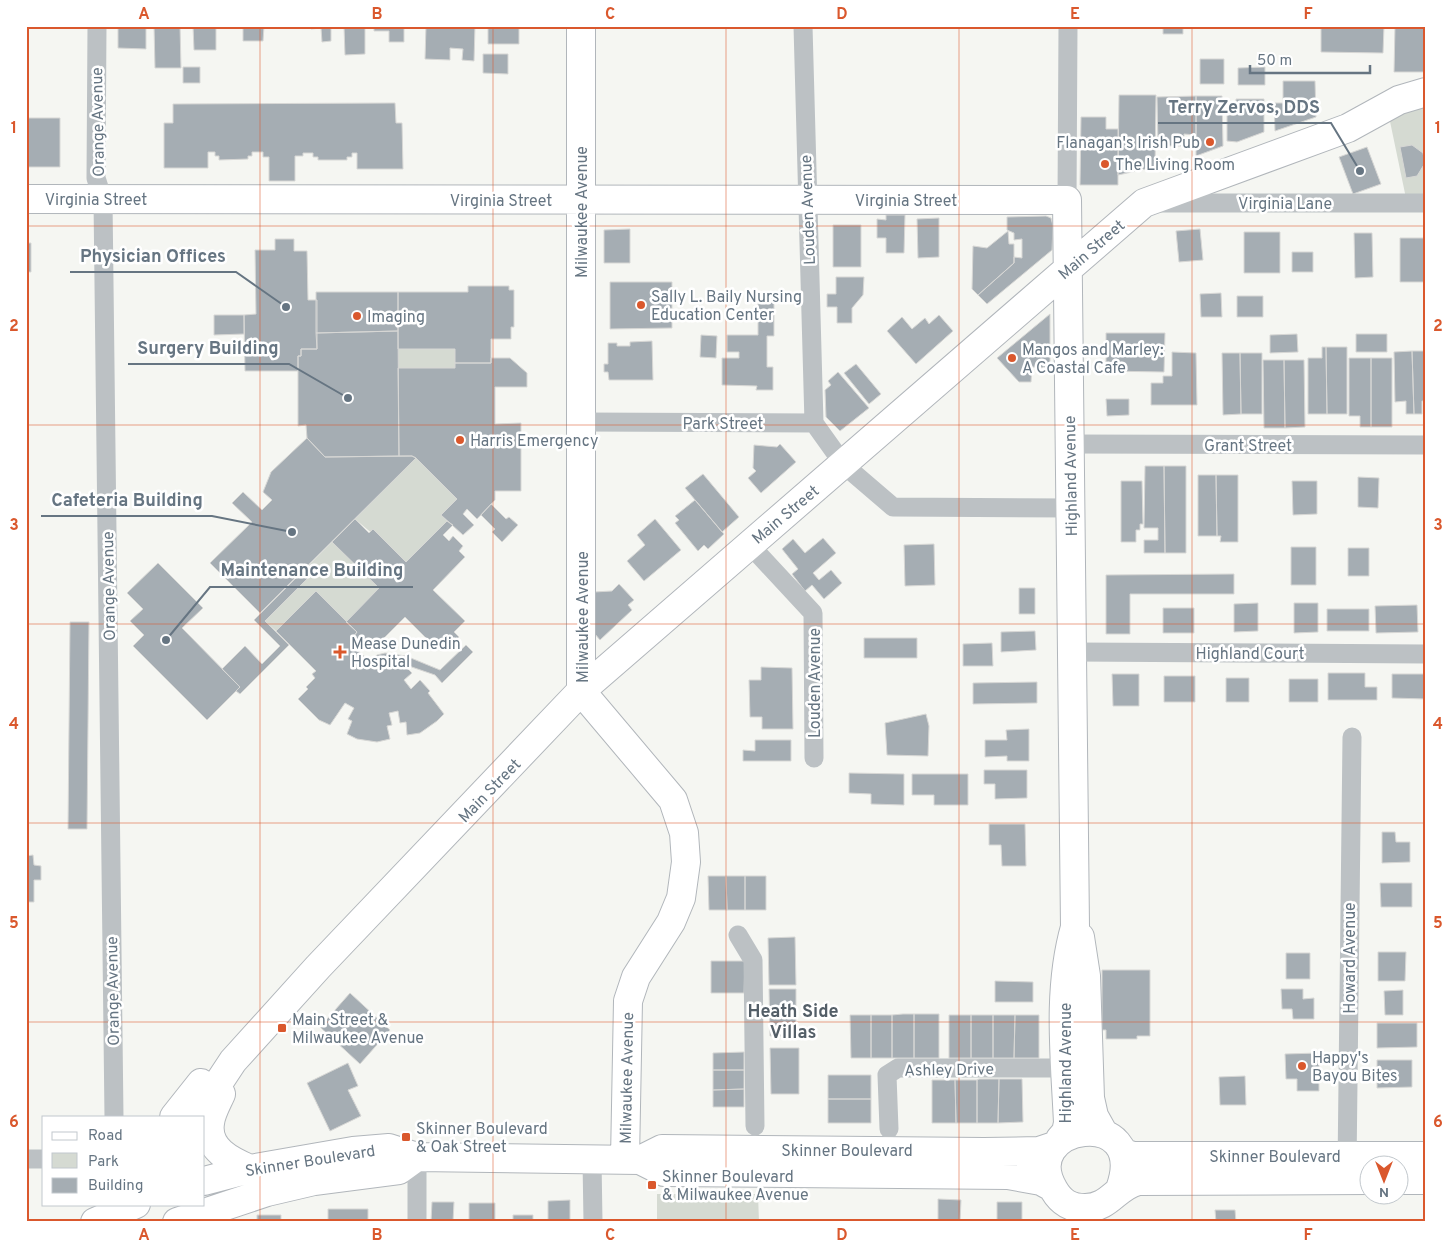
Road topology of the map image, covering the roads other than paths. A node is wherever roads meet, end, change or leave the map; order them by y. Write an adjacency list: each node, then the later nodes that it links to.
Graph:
1 (97, 26): 7 (street, Orange Avenue)
2 (581, 26): 8 (street, Milwaukee Avenue)
3 (803, 26): 9 (street, Louden Avenue)
4 (1068, 26): 10 (street, Highland Avenue)
5 (1426, 92): 11 (street, Main Street)
6 (26, 199): 7 (street, Virginia Street)
7 (103, 200): 8 (street, Virginia Street); 30 (street, Orange Avenue)
8 (581, 200): 9 (street, Virginia Street); 14 (street, Milwaukee Avenue)
9 (807, 200): 10 (street, Virginia Street); 15 (street, Louden Avenue)
10 (1067, 200): 13 (street, Highland Avenue)
11 (1144, 203): 12 (street, Virginia Lane); 13 (street, Main Street)
12 (1426, 203)
13 (1067, 270): 16 (street, Highland Avenue); 18 (street, Main Street)
14 (581, 422): 15 (street, Park Street); 23 (street, Milwaukee Avenue)
15 (814, 424): 18 (street)
16 (1069, 444): 17 (street, Grant Street); 19 (street, Highland Avenue)
17 (1426, 445)
18 (844, 465): 19 (street); 20 (street, Main Street)
19 (1070, 508): 21 (street, Highland Avenue)
20 (749, 544): 23 (street, Main Street); 25 (street, Louden Avenue)
21 (1074, 652): 22 (street, Highland Court); 26 (street, Highland Avenue)
22 (1426, 654)
23 (581, 690): 28 (street, Main Street); 43 (street, Milwaukee Avenue)
24 (1352, 737): 45 (street, Howard Avenue)
25 (814, 758)
26 (1075, 927): 29 (street, Highland Avenue); 35 (street, Highland Avenue)
27 (738, 935): 33 (street)
28 (233, 1061): 31 (street, Main Street); 32 (street, Main Street); 44 (street)
29 (1066, 1068): 34 (street, Ashley Drive); 36 (street, Highland Avenue)
30 (114, 1116)
31 (175, 1116)
32 (197, 1116)
33 (755, 1126)
34 (888, 1129)
35 (1104, 1134): 36 (street, Skinner Boulevard); 37 (street)
36 (1057, 1143): 43 (street, Skinner Boulevard); 49 (street)
37 (1124, 1153): 45 (street, Skinner Boulevard); 50 (street)
38 (1426, 1156): 45 (street, Skinner Boulevard)
39 (417, 1157): 42 (street, Skinner Boulevard); 44 (street, Skinner Boulevard); 55 (street, Skinner Boulevard); 56 (street)
40 (26, 1159): 41 (street)
41 (42, 1159)
42 (592, 1160): 43 (street, Skinner Boulevard); 57 (street)
43 (633, 1160): 49 (street, Skinner Boulevard)
44 (250, 1169): 48 (street, Skinner Boulevard)
45 (1355, 1172): 50 (street, Skinner Boulevard)
46 (1410, 1180): 47 (street)
47 (1426, 1180)
48 (205, 1181)
49 (1062, 1204): 50 (street, Skinner Boulevard)
50 (1106, 1205)
51 (131, 1206): 53 (street)
52 (141, 1206): 54 (street)
53 (95, 1222)
54 (143, 1222)
55 (177, 1222)
56 (417, 1222)
57 (593, 1222)

